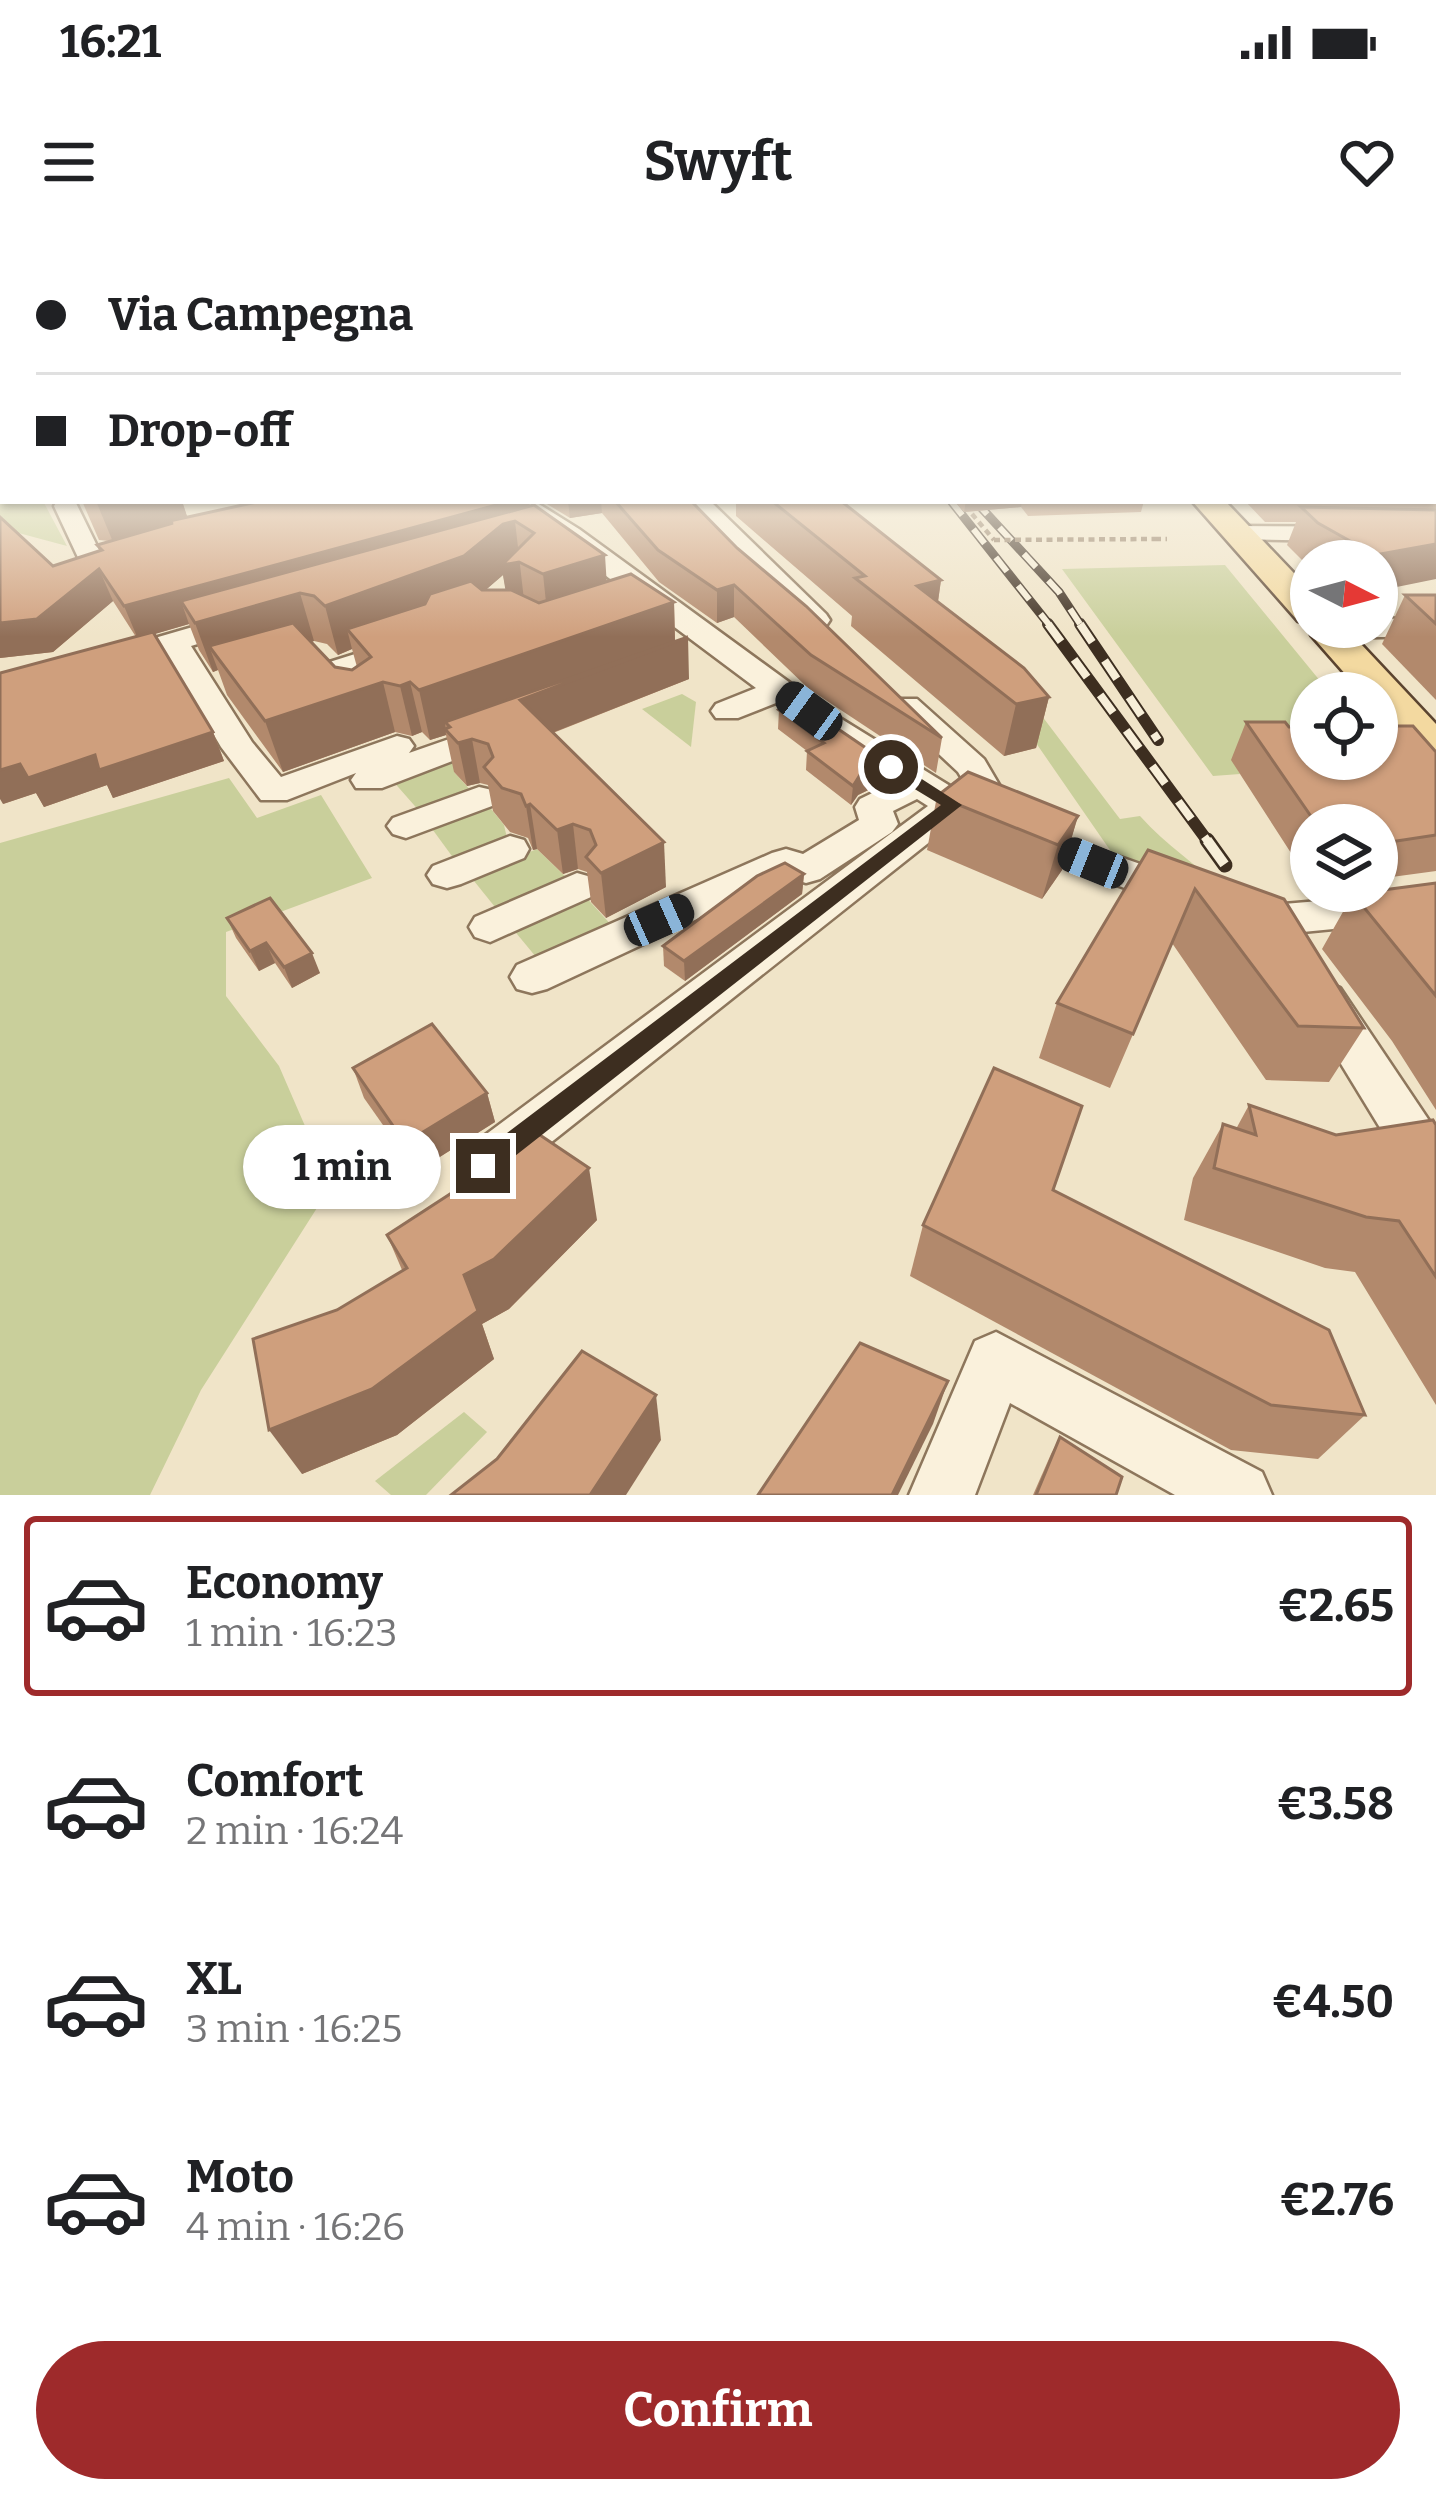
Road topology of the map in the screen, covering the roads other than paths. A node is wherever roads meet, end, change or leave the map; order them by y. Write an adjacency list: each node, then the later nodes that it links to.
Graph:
1 (79, 520): 9 (street)
2 (547, 520): 5 (street)
3 (715, 520): 17 (street)
4 (1225, 520): 6 (main road)
5 (564, 530): 8 (street); 11 (street)
6 (1238, 534): 7 (street); 10 (main road)
7 (1424, 535)
8 (519, 543)
9 (156, 545)
10 (1290, 590)
11 (656, 594): 12 (street); 19 (street)
12 (615, 608)
13 (270, 614): 18 (street)
14 (416, 617): 21 (street)
15 (1398, 626): 16 (street)
16 (1436, 627)
17 (829, 634)
18 (174, 642): 23 (street); 28 (street)
19 (725, 647): 22 (street); 25 (street)
20 (1343, 648): 29 (main road)
21 (297, 660)
22 (680, 664)
23 (80, 669)
24 (878, 680): 34 (street)
25 (780, 690): 26 (street); 31 (street)
26 (727, 711)
27 (524, 722): 30 (street)
28 (408, 741)
29 (1436, 749)
30 (368, 781)
31 (935, 795): 34 (street); 41 (street); 42 (street)
32 (479, 798): 33 (street)
33 (406, 826)
34 (1013, 831): 39 (street)
35 (510, 849): 36 (street)
36 (447, 875)
37 (577, 887): 40 (street)
38 (1436, 905): 39 (street)
39 (1272, 920): 43 (street)
40 (490, 927)
41 (532, 977)
42 (483, 1166)
43 (1436, 1174)
44 (942, 1495): 45 (street)
45 (1239, 1495)

